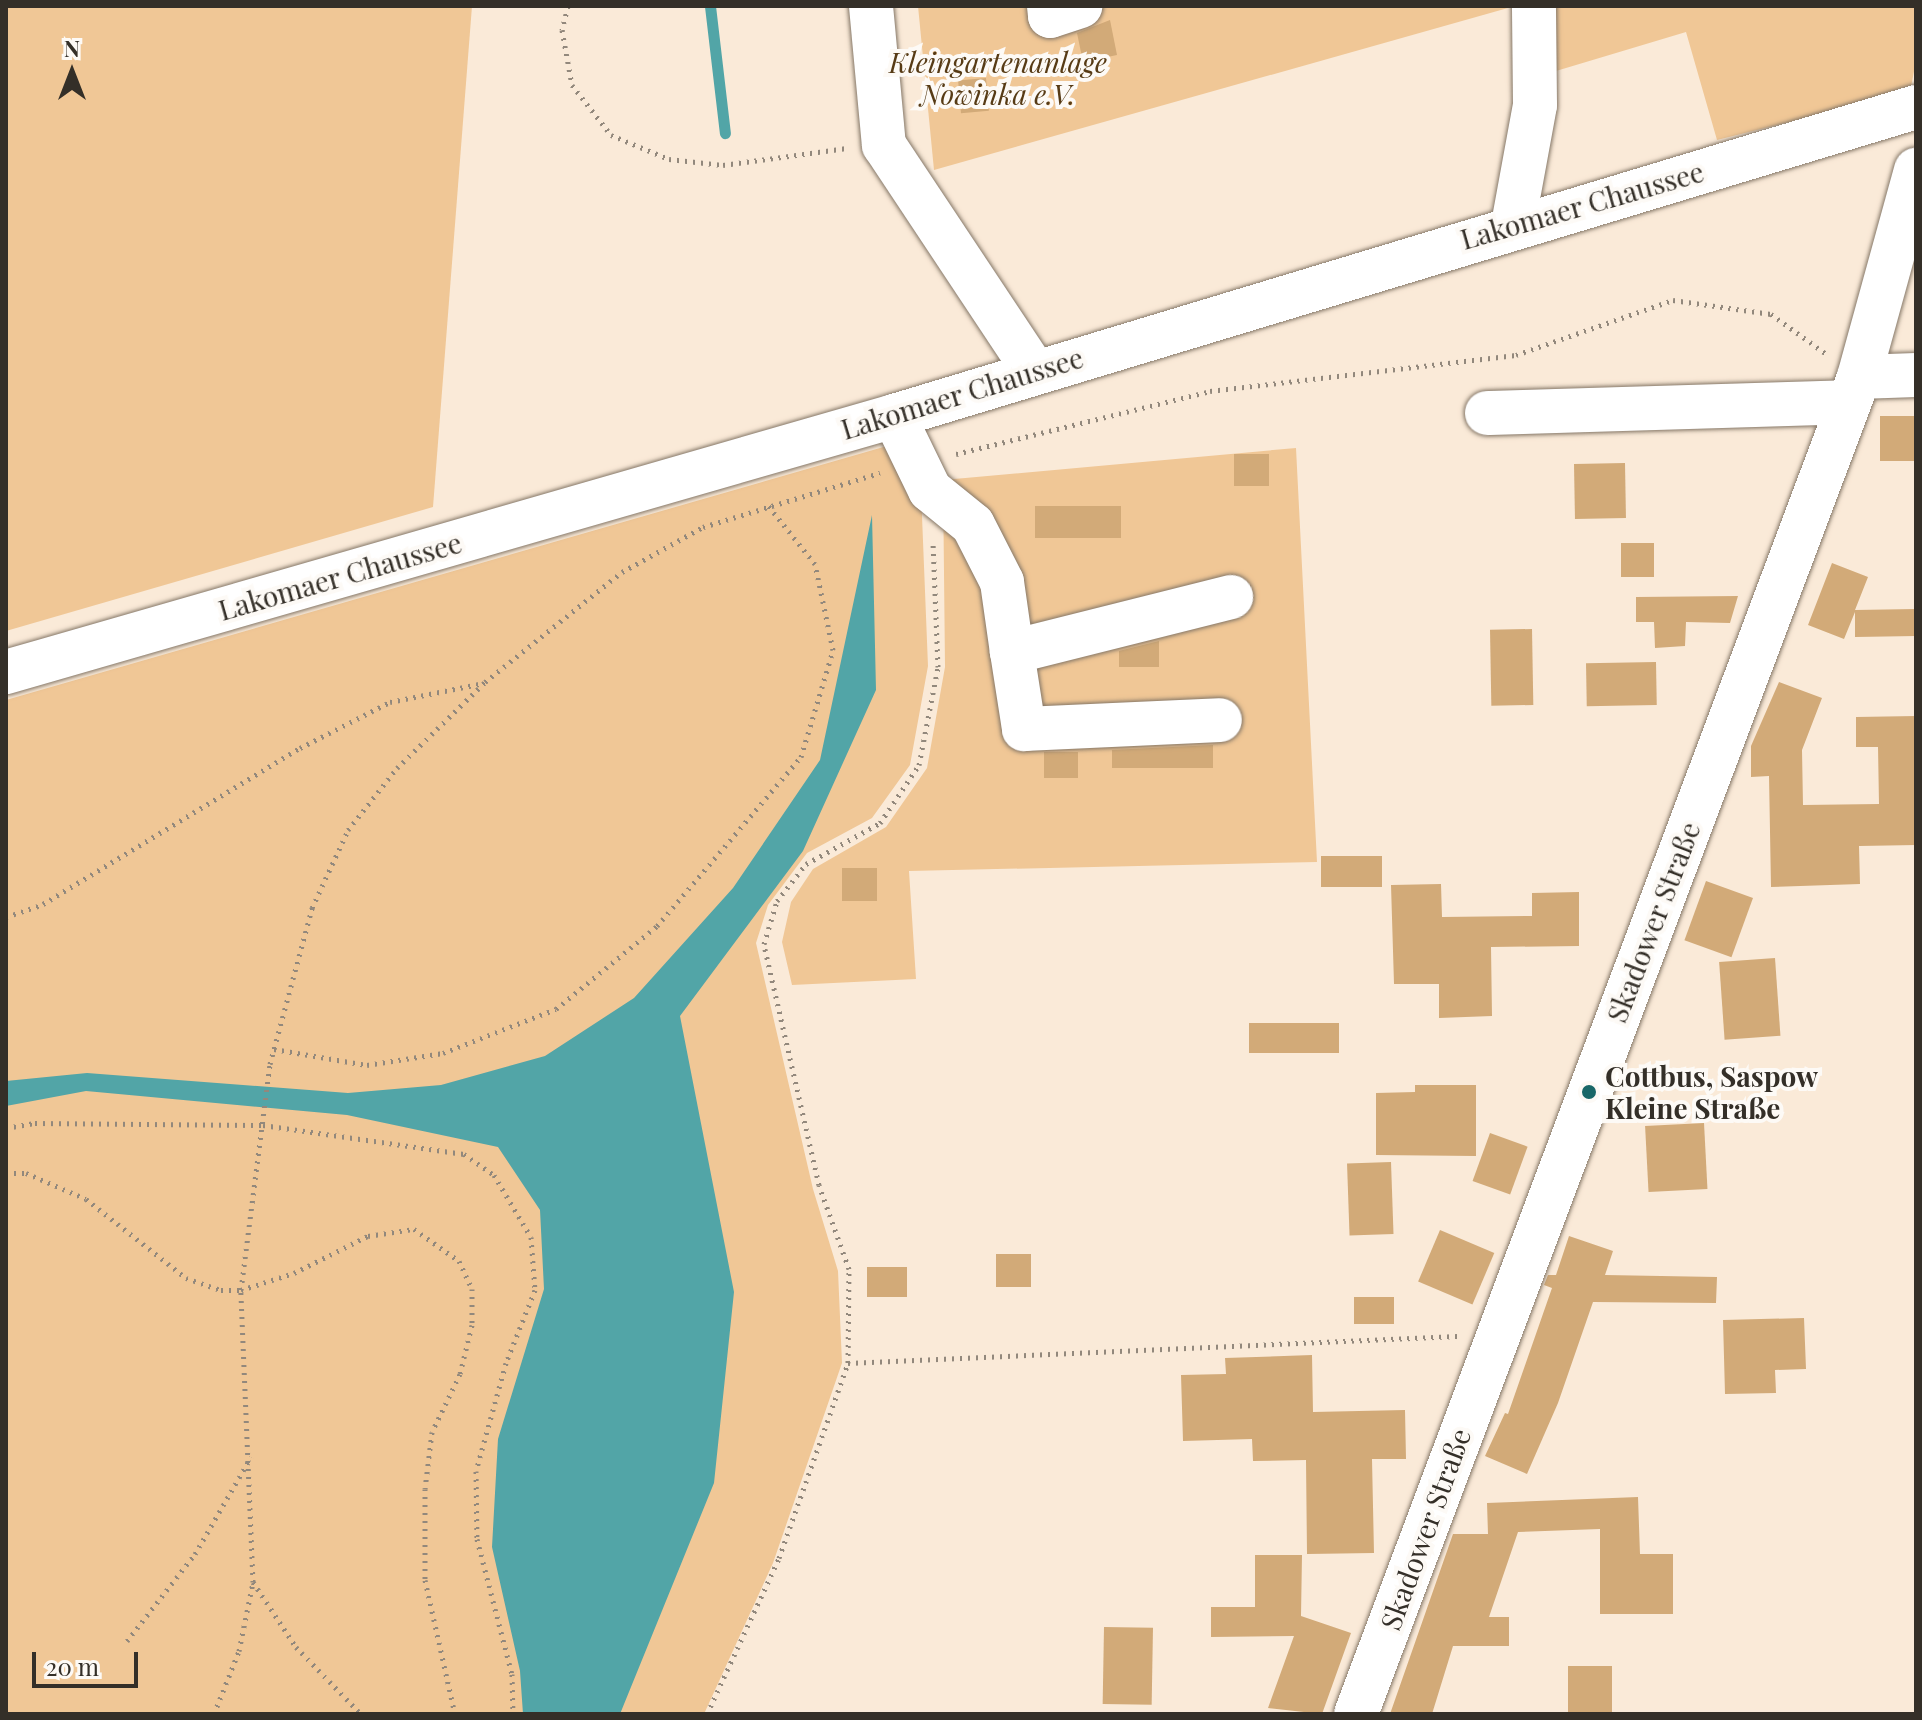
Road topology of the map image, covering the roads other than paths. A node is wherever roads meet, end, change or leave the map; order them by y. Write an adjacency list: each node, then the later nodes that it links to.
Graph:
1 (871, 6): 8 (street)
2 (1049, 6): 3 (street)
3 (1080, 6)
4 (1534, 6): 7 (street)
5 (1916, 107): 7 (street, Lakomaer Chaussee)
6 (1916, 170): 10 (street, Skadower Straße)
7 (1513, 225): 8 (street, Lakomaer Chaussee)
8 (1034, 371): 12 (street, Lakomaer Chaussee)
9 (1916, 375): 10 (street)
10 (1854, 389): 11 (street); 17 (street, Skadower Straße)
11 (1487, 413)
12 (894, 416): 14 (street); 15 (street, Lakomaer Chaussee)
13 (1231, 597): 14 (street)
14 (1012, 652): 16 (street)
15 (6, 672)
16 (1220, 720)
17 (1356, 1714)

